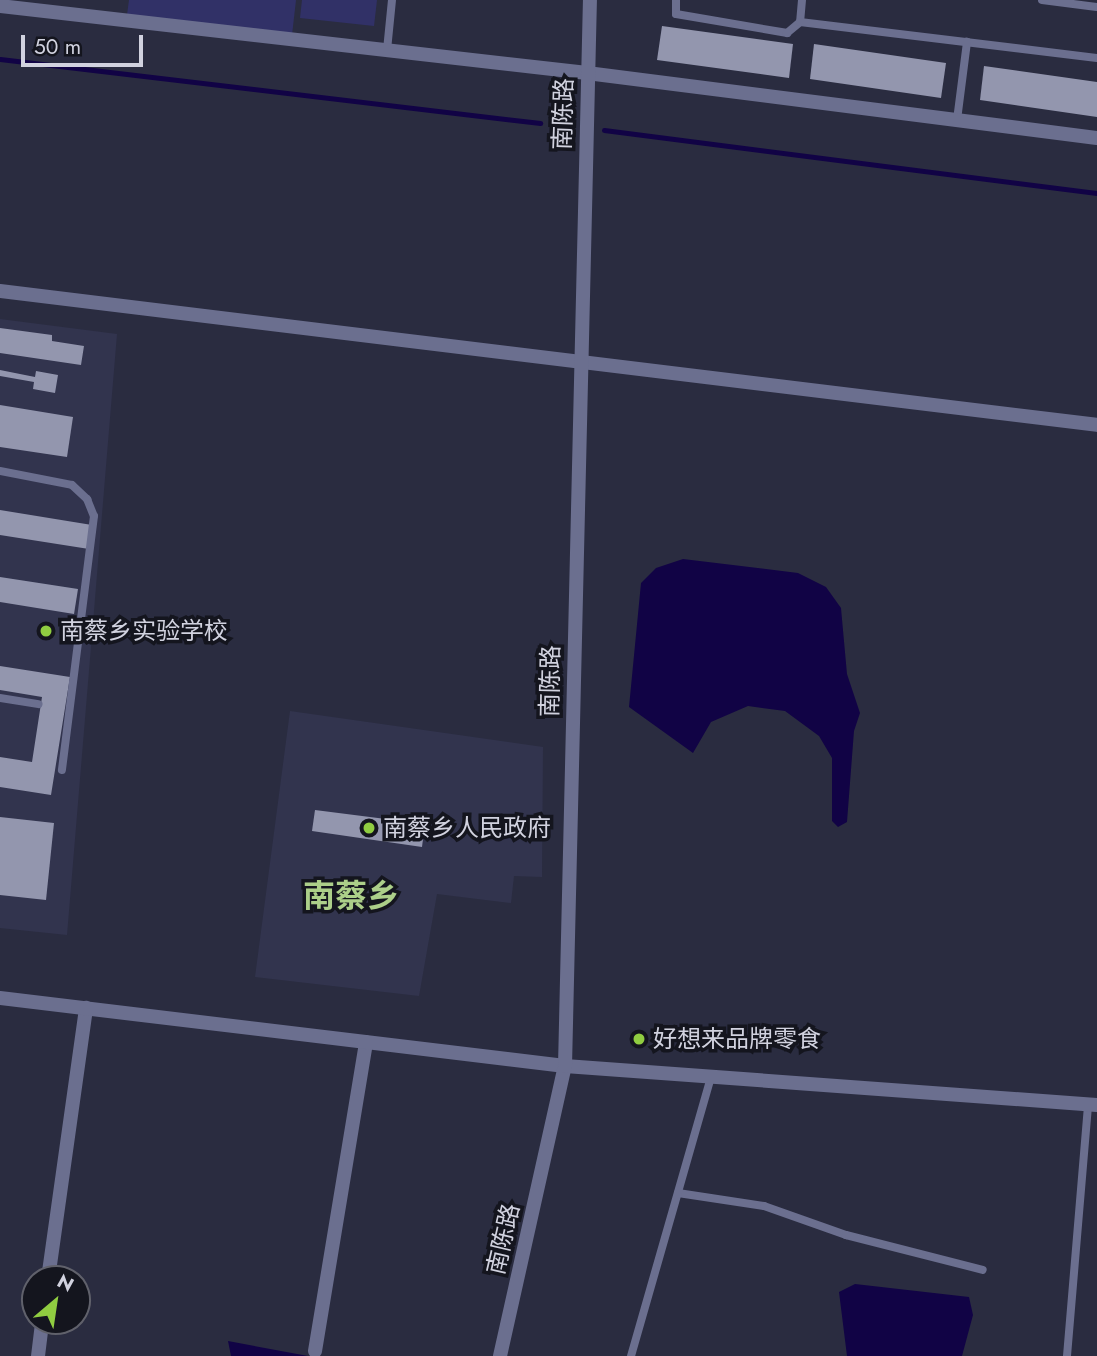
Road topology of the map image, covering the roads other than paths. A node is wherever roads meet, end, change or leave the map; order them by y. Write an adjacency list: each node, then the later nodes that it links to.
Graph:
1 (392, 0): 10 (lane)
2 (590, 0): 12 (street, 南陈路)
3 (676, 0): 8 (lane)
4 (802, 0): 8 (lane)
5 (1042, 0): 7 (lane)
6 (0, 6): 10 (street)
7 (1097, 8)
8 (800, 22): 9 (lane)
9 (967, 43): 11 (lane); 13 (lane)
10 (387, 50): 12 (street)
11 (1097, 58)
12 (587, 73): 13 (street); 16 (street, 南陈路)
13 (957, 120): 14 (street)
14 (1097, 138)
15 (0, 291): 16 (street)
16 (579, 363): 17 (street); 25 (street, 南陈路)
17 (1097, 425)
18 (0, 471): 21 (lane)
19 (0, 698): 20 (lane)
20 (39, 704)
21 (62, 769)
22 (0, 998): 23 (street)
23 (86, 1008): 24 (street); 29 (street)
24 (366, 1042): 25 (street); 32 (street)
25 (565, 1066): 26 (street); 34 (street, 南陈路)
26 (711, 1077): 27 (street); 28 (lane)
27 (1092, 1105): 36 (lane)
28 (678, 1193): 30 (lane); 35 (lane)
29 (50, 1265)
30 (984, 1270)
31 (40, 1335): 33 (street)
32 (315, 1351)
33 (38, 1356)
34 (500, 1356)
35 (631, 1356)
36 (1067, 1356)

